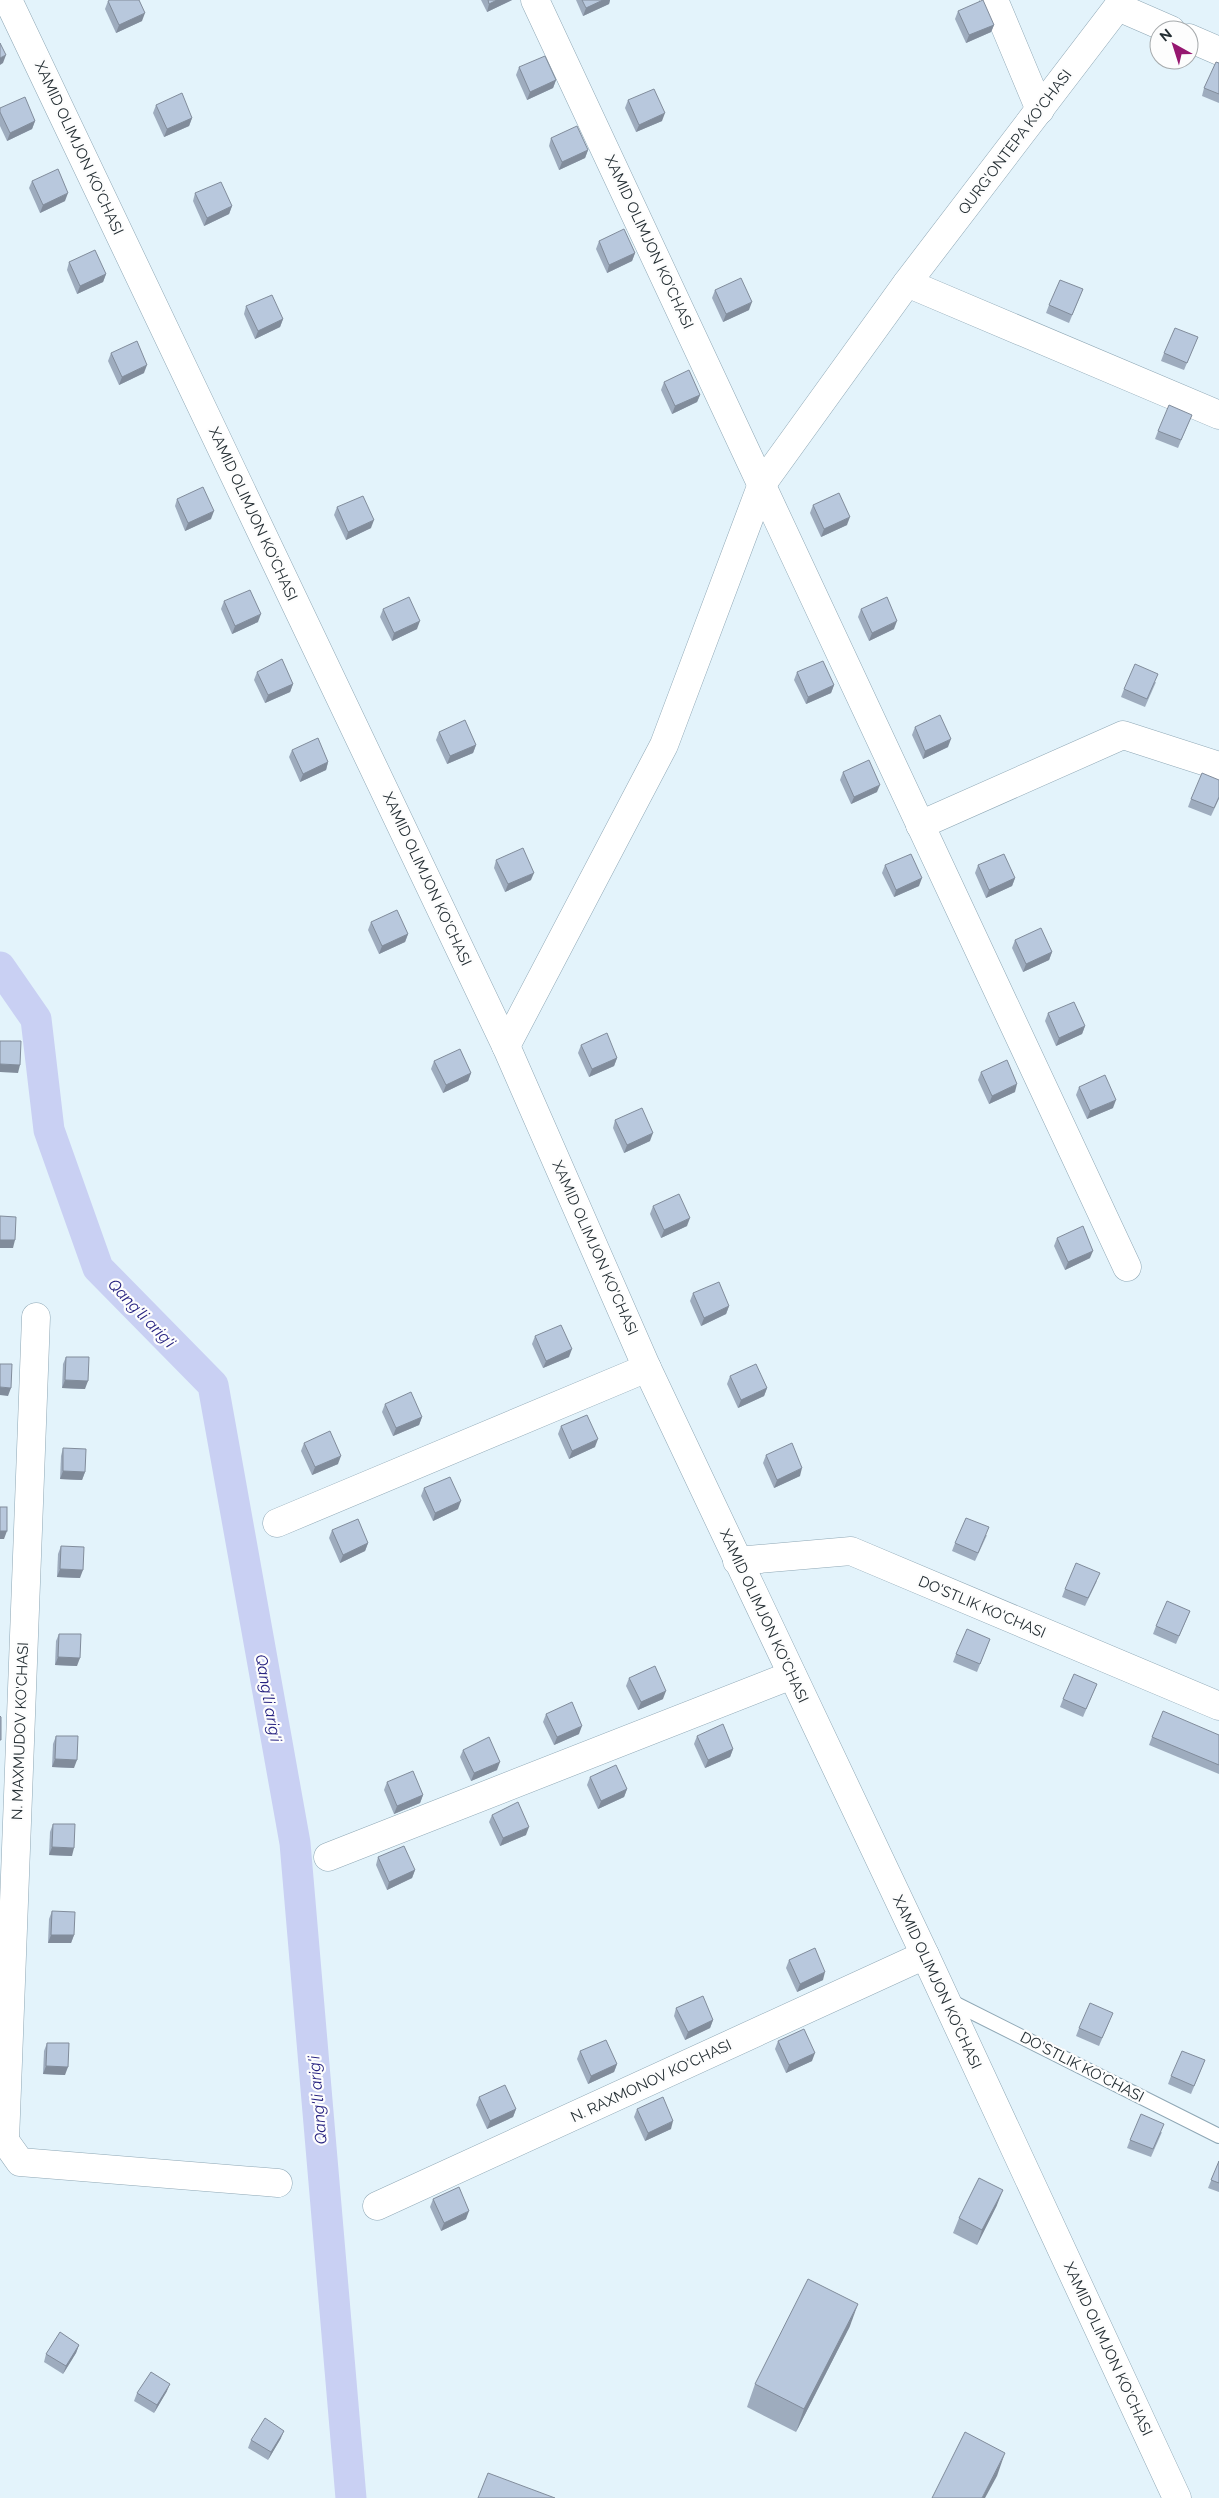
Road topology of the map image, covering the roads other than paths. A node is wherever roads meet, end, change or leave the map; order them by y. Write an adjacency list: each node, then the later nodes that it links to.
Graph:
1 (8, 0): 14 (street, XAMID OLIMJON KO'CHASI)
2 (535, 0): 11 (street, XAMID OLIMJON KO'CHASI)
3 (994, 0): 8 (street)
4 (1120, 4): 5 (street); 8 (street, QURG'ONTEPA KO'CHASI)
5 (1151, 20)
6 (1199, 42): 7 (street)
7 (1219, 51)
8 (1040, 110): 9 (street, QURG'ONTEPA KO'CHASI)
9 (907, 283): 10 (street); 11 (street, QURG'ONTEPA KO'CHASI)
10 (1219, 415)
11 (762, 484): 13 (street, XAMID OLIMJON KO'CHASI); 14 (street, QURG'ONTEPA KO'CHASI)
12 (1219, 766): 13 (street)
13 (920, 825): 15 (street, XAMID OLIMJON KO'CHASI)
14 (506, 1046): 17 (street, XAMID OLIMJON KO'CHASI)
15 (1126, 1267)
16 (36, 1317): 26 (street, N. MAXMUDOV KO'CHASI)
17 (647, 1368): 18 (street); 19 (street, XAMID OLIMJON KO'CHASI)
18 (277, 1523)
19 (737, 1561): 20 (street, XAMID OLIMJON KO'CHASI); 21 (street, DO'STLIK KO'CHASI)
20 (792, 1675): 22 (street); 23 (street, XAMID OLIMJON KO'CHASI)
21 (1219, 1706)
22 (328, 1857)
23 (925, 1955): 24 (street, XAMID OLIMJON KO'CHASI); 28 (street, N. RAXMONOV KO'CHASI)
24 (945, 1998): 25 (lane, DO'STLIK KO'CHASI); 29 (street, XAMID OLIMJON KO'CHASI)
25 (1219, 2136)
26 (2, 2141): 27 (street)
27 (278, 2183)
28 (377, 2206)
29 (1176, 2498)

